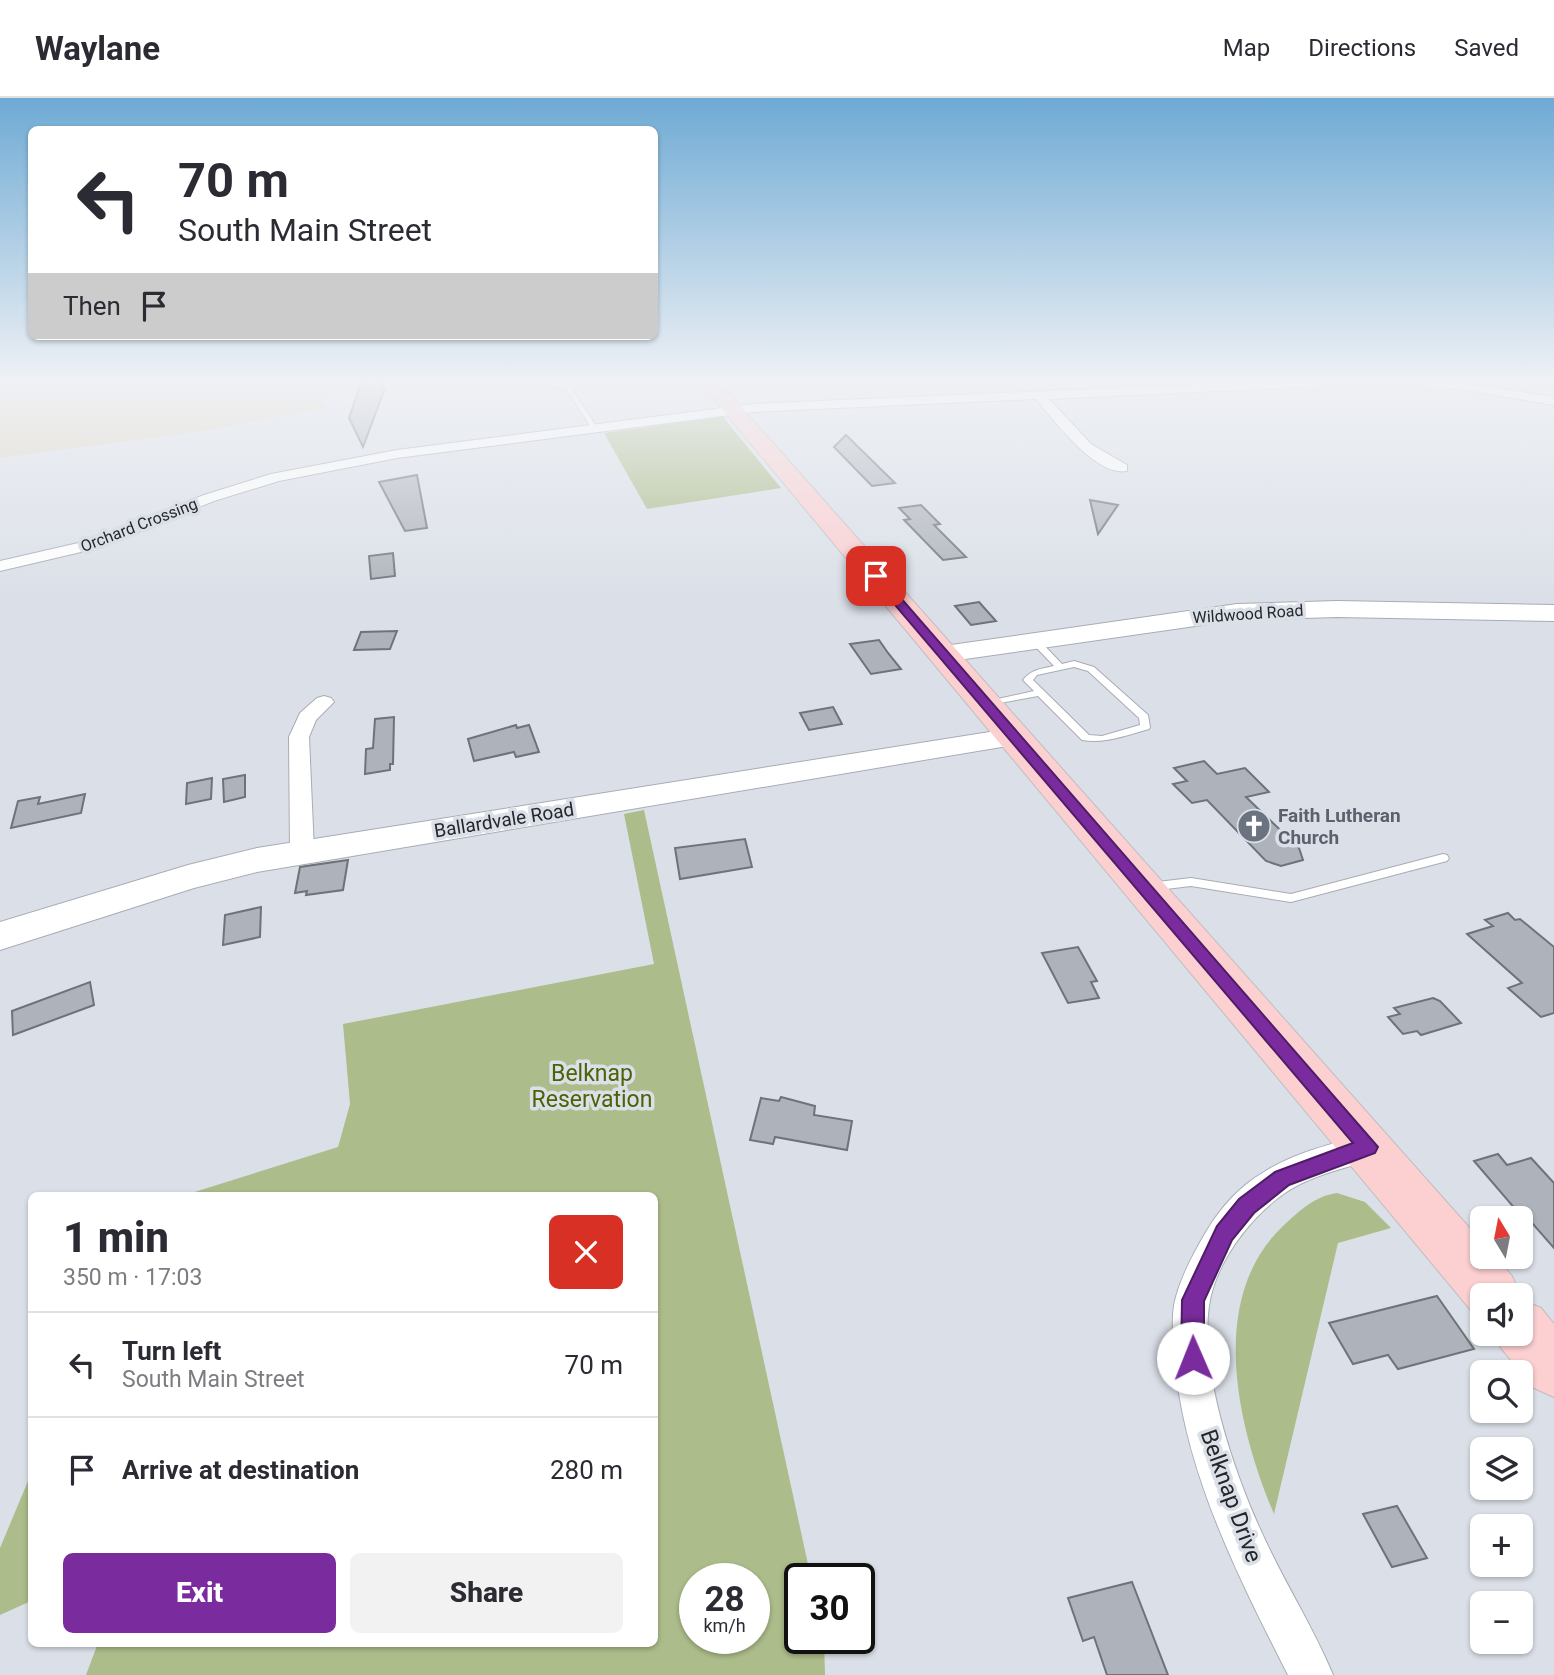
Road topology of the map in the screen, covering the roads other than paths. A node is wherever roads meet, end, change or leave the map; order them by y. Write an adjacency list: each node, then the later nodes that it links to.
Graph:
1 (399, 454): 5 (street, Orchard Crossing)
2 (771, 454): 8 (main road)
3 (1094, 454): 4 (street)
4 (1122, 468)
5 (0, 566)
6 (1554, 613): 7 (street, Wildwood Road)
7 (1035, 641): 8 (street, Wildwood Road); 9 (lane)
8 (944, 654): 12 (main road)
9 (1060, 667): 10 (lane); 10 (lane)
10 (1039, 692): 12 (lane)
11 (324, 702): 14 (street)
12 (987, 704): 13 (main road)
13 (1016, 737): 14 (street, Ballardvale Road); 16 (main road)
14 (302, 851): 17 (street, Ballardvale Road)
15 (1443, 859): 16 (lane)
16 (1145, 888): 18 (main road)
17 (0, 936)
18 (1368, 1147): 19 (main road); 22 (street, Belknap Drive)
19 (1483, 1283)
20 (1533, 1343): 21 (main road)
21 (1554, 1368)
22 (1311, 1675)

